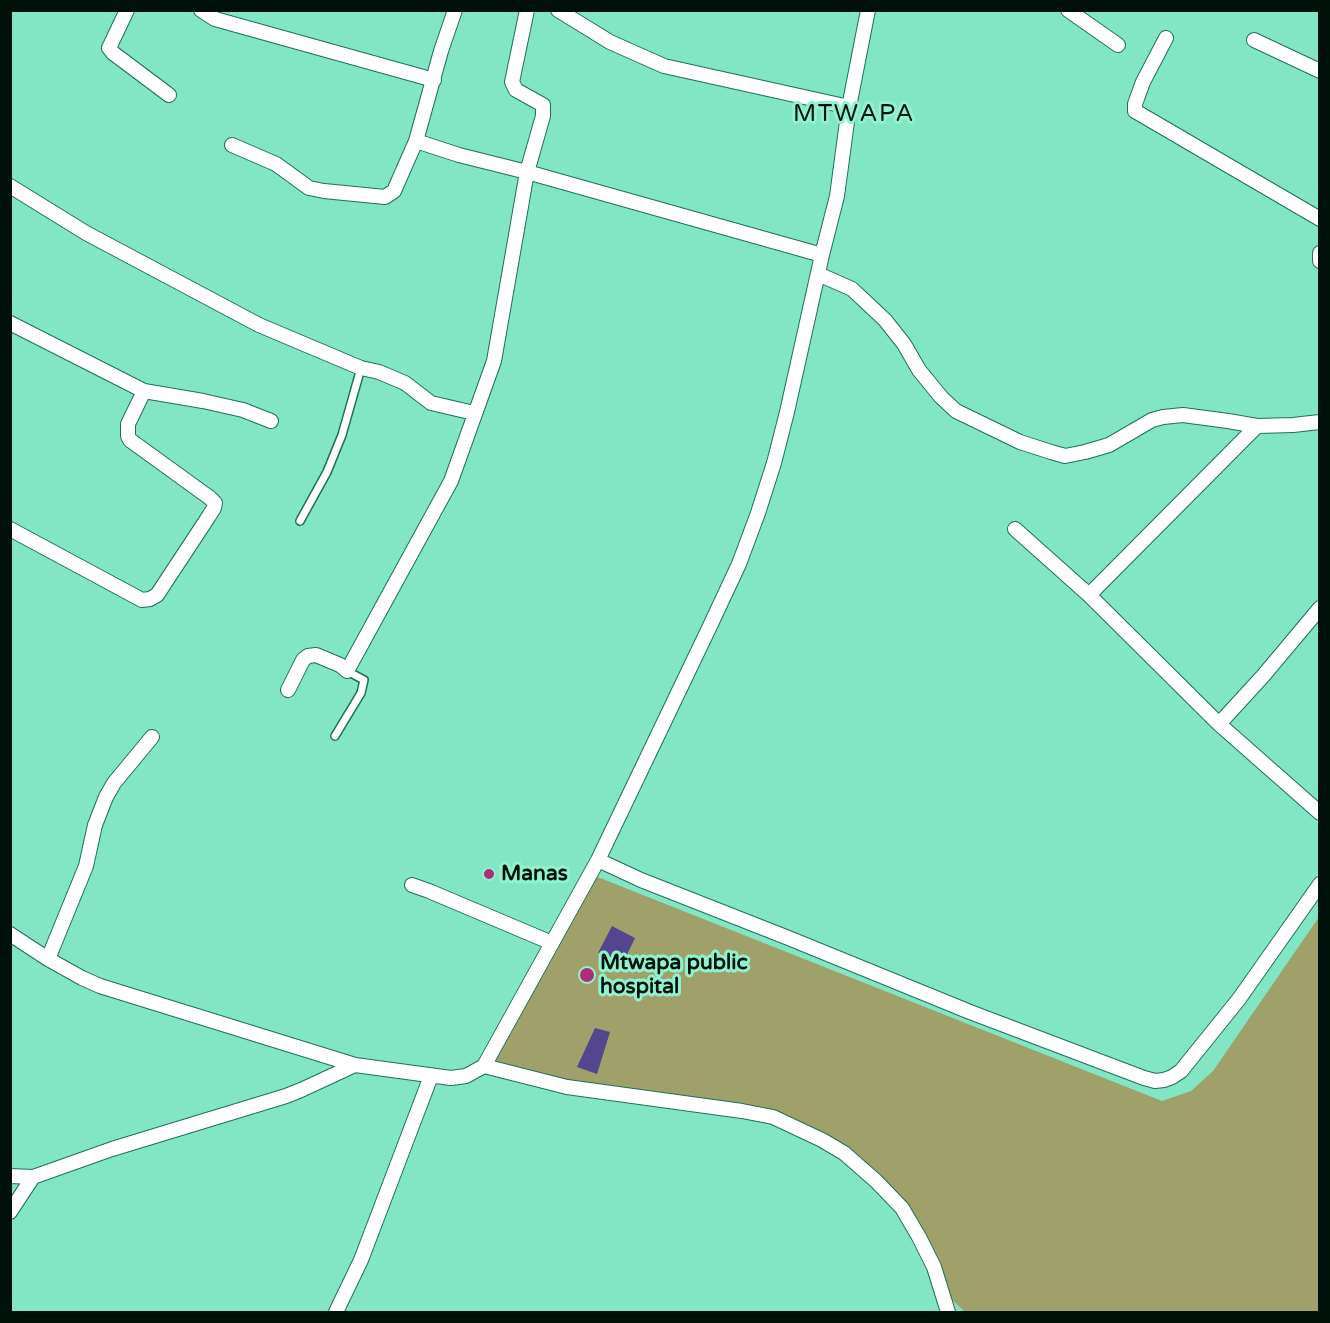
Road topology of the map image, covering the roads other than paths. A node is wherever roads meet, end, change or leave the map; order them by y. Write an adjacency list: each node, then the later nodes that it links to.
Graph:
1 (127, 10): 13 (street)
2 (201, 10): 12 (street)
3 (455, 10): 12 (street)
4 (527, 10): 17 (street)
5 (558, 10): 14 (street)
6 (868, 10): 14 (street)
7 (1068, 10): 10 (street)
8 (1166, 38): 19 (street)
9 (1254, 40): 11 (street)
10 (1118, 45)
11 (1320, 71)
12 (434, 80): 15 (street)
13 (169, 95)
14 (849, 107): 21 (street)
15 (416, 141): 16 (street); 17 (street)
16 (232, 145)
17 (526, 172): 21 (street); 27 (street)
18 (10, 186): 25 (street)
19 (1320, 219)
20 (1320, 253): 22 (street)
21 (822, 255): 23 (street)
22 (1320, 261)
23 (818, 274): 30 (street); 42 (street)
24 (10, 323): 26 (street)
25 (361, 368): 27 (street); 31 (lane)
26 (144, 391): 28 (street); 33 (street)
27 (474, 413): 36 (street)
28 (272, 421)
29 (1320, 422): 30 (street)
30 (1257, 426): 34 (street)
31 (300, 521)
32 (1015, 529): 34 (street)
33 (10, 530)
34 (1089, 595): 38 (street)
35 (1320, 608): 38 (street)
36 (347, 671): 37 (street); 39 (lane)
37 (288, 690)
38 (1220, 724): 41 (street)
39 (335, 736)
40 (152, 737): 47 (street)
41 (1320, 813)
42 (598, 860): 43 (street); 46 (street)
43 (1320, 884)
44 (412, 885): 46 (street)
45 (10, 934): 47 (street)
46 (552, 943): 49 (street)
47 (48, 959): 48 (street)
48 (355, 1065): 50 (street); 52 (street)
49 (484, 1066): 50 (street); 55 (street)
50 (431, 1076): 54 (street)
51 (10, 1176): 52 (street)
52 (33, 1177): 53 (street)
53 (10, 1212)
54 (336, 1312)
55 (948, 1312)

